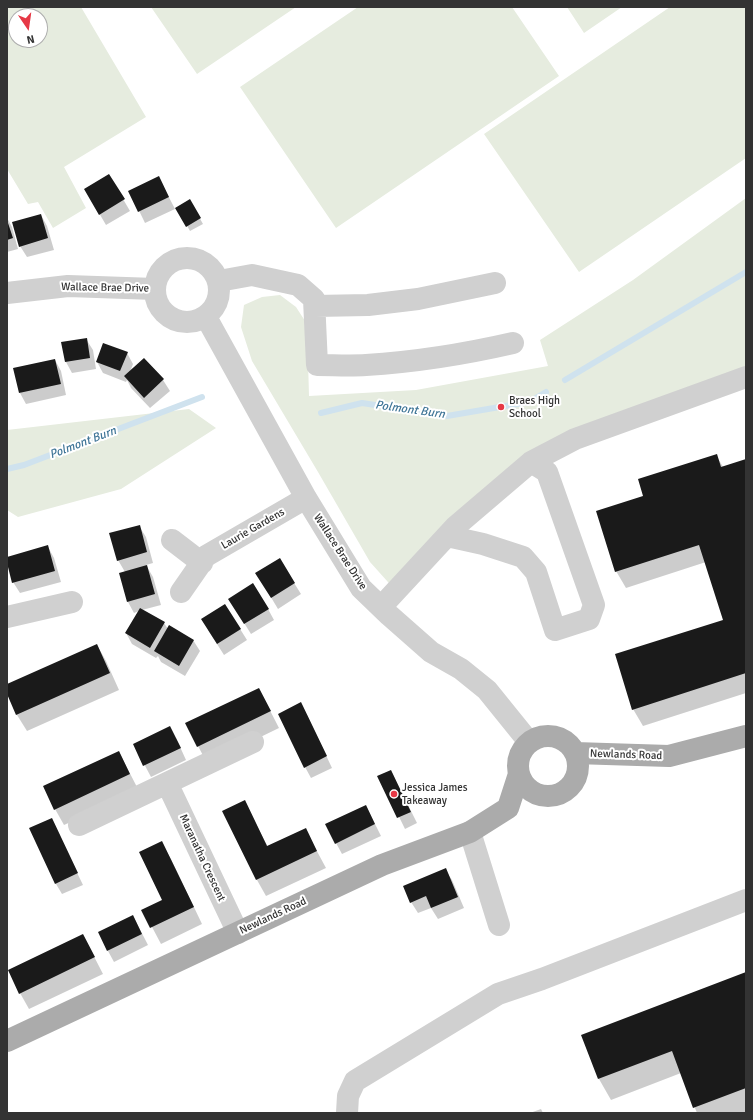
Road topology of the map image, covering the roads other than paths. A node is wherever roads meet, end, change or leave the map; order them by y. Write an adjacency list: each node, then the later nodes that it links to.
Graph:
1 (219, 281): 3 (street); 5 (street); 6 (street)
2 (495, 283): 5 (street)
3 (155, 289): 4 (street, Wallace Brae Drive); 6 (street)
4 (7, 293)
5 (315, 306): 7 (street)
6 (206, 316): 10 (street, Wallace Brae Drive)
7 (513, 343)
8 (746, 377): 9 (street)
9 (531, 462): 11 (street); 11 (street)
10 (306, 498): 13 (street, Laurie Gardens); 16 (street, Wallace Brae Drive)
11 (447, 536): 16 (street)
12 (172, 540): 13 (street)
13 (202, 563): 14 (street, Laurie Gardens)
14 (181, 592)
15 (72, 602): 17 (street)
16 (381, 607): 20 (street, Wallace Brae Drive)
17 (7, 617)
18 (746, 736): 21 (main road, Newlands Road)
19 (253, 742): 23 (street)
20 (529, 742): 21 (main road); 22 (main road)
21 (575, 752): 22 (main road)
22 (519, 774): 25 (main road, Newlands Road)
23 (167, 783): 24 (street); 28 (street, Maranatha Crescent)
24 (79, 825)
25 (470, 832): 27 (street); 28 (main road, Newlands Road)
26 (746, 900): 30 (street)
27 (499, 925)
28 (238, 933): 29 (main road, Newlands Road)
29 (7, 1041)
30 (347, 1113)

